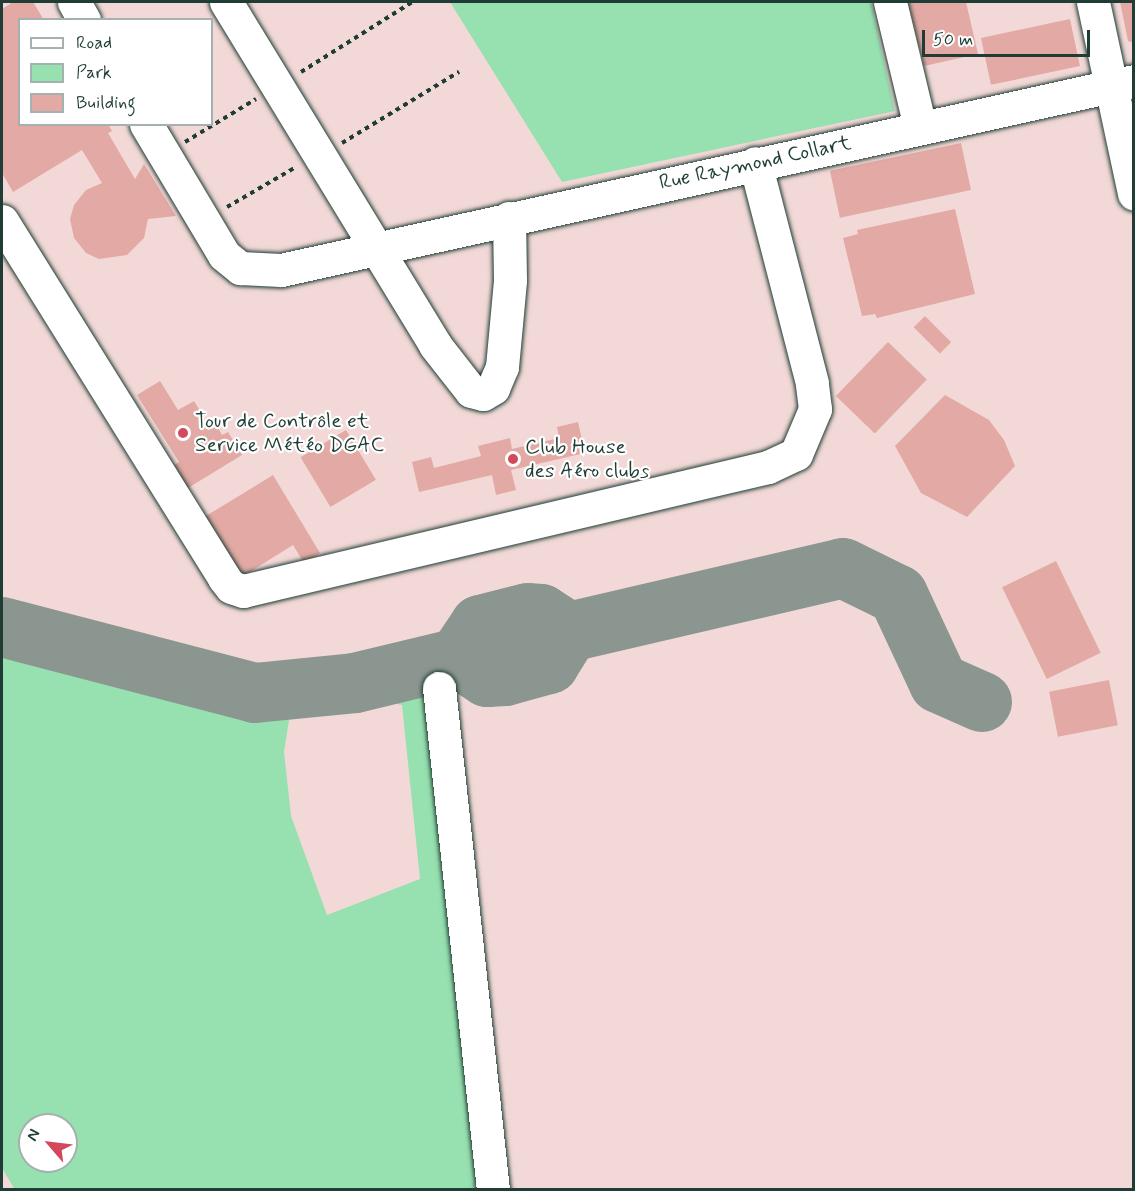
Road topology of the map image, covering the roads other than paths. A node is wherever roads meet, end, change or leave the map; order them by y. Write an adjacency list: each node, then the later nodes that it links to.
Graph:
1 (74, 2): 5 (street)
2 (890, 2): 8 (street)
3 (1093, 2): 6 (street)
4 (236, 5): 13 (street)
5 (83, 18)
6 (1122, 83): 8 (street, Rue Raymond Collart); 10 (street)
7 (147, 126): 13 (street, Rue Raymond Collart)
8 (920, 127): 9 (street, Rue Raymond Collart)
9 (755, 163): 11 (street, Rue Raymond Collart); 12 (street)
10 (1134, 194)
11 (509, 218): 13 (street, Rue Raymond Collart); 13 (street)
12 (2, 221)
13 (377, 248)
14 (439, 688): 15 (street)
15 (493, 1190)

